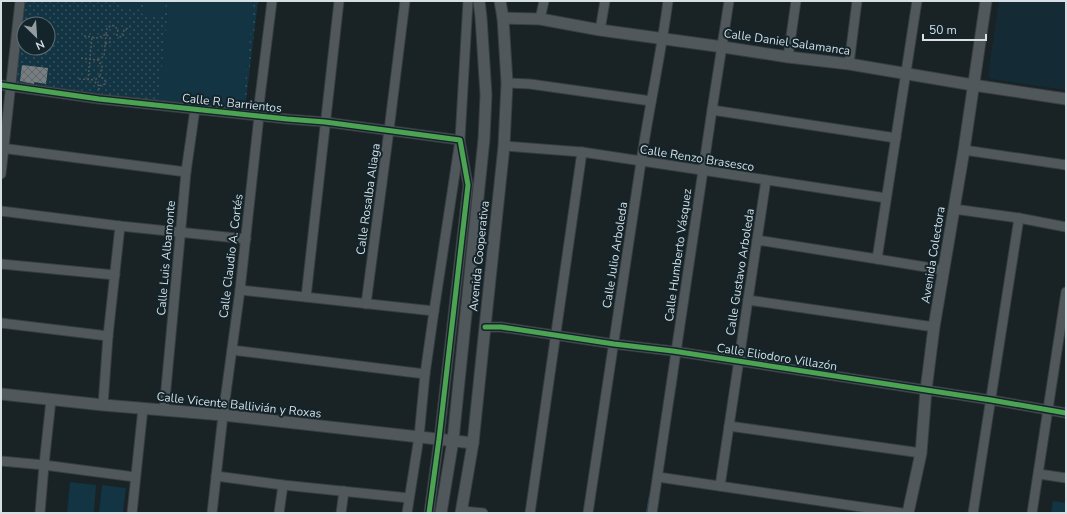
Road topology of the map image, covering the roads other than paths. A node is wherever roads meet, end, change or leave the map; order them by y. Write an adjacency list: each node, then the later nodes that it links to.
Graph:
1 (20, 1): 26 (street)
2 (272, 1): 31 (street, Calle Claudio A. Cortés)
3 (339, 1): 32 (street)
4 (405, 1): 33 (street, Calle Rosalba Aliaga)
5 (468, 1): 35 (street)
6 (479, 1): 89 (street, Avenida Cooperativa)
7 (500, 1): 16 (street, Avenida Cooperativa)
8 (544, 1): 17 (street)
9 (604, 1): 18 (street)
10 (668, 1): 19 (street, Calle Julio Arboleda)
11 (729, 1): 20 (street, Calle Humberto Vásquez)
12 (796, 1): 21 (street)
13 (857, 1): 22 (street)
14 (917, 1): 23 (street)
15 (986, 1): 25 (street, Avenida Colectora)
16 (503, 18): 17 (street, Calle Daniel Salamanca); 24 (street, Avenida Cooperativa)
17 (540, 19): 18 (street, Calle Daniel Salamanca)
18 (600, 30): 19 (street, Calle Daniel Salamanca)
19 (663, 39): 20 (street, Calle Daniel Salamanca); 28 (street, Calle Julio Arboleda)
20 (723, 46): 21 (street, Calle Daniel Salamanca); 30 (street, Calle Humberto Vásquez)
21 (788, 57): 22 (street, Calle Daniel Salamanca)
22 (849, 64): 23 (street, Calle Daniel Salamanca)
23 (905, 74): 25 (street, Calle Daniel Salamanca); 34 (street)
24 (507, 83): 28 (street); 36 (street, Avenida Cooperativa)
25 (973, 85): 27 (street, Calle Daniel Salamanca); 38 (street, Avenida Colectora)
26 (6, 86): 29 (street, Calle R. Barrientos); 37 (street)
27 (1066, 99)
28 (651, 101): 40 (street, Calle Julio Arboleda)
29 (195, 108): 31 (street, Calle R. Barrientos); 43 (street, Calle Luis Albamonte)
30 (712, 110): 34 (street); 42 (street, Calle Humberto Vásquez)
31 (259, 116): 32 (street, Calle R. Barrientos); 53 (street, Calle Claudio A. Cortés)
32 (325, 122): 33 (street, Calle R. Barrientos); 61 (street)
33 (389, 130): 35 (street, Calle R. Barrientos); 63 (street, Calle Rosalba Aliaga)
34 (896, 138): 46 (street)
35 (460, 140): 64 (street); 88 (street)
36 (504, 146): 39 (street, Calle Renzo Brasesco); 66 (street, Avenida Cooperativa)
37 (2, 149): 43 (street); 44 (street)
38 (964, 150): 41 (street); 47 (street, Avenida Colectora)
39 (582, 152): 40 (street, Calle Renzo Brasesco); 68 (street)
40 (641, 161): 42 (street, Calle Renzo Brasesco); 70 (street, Calle Julio Arboleda)
41 (1066, 165)
42 (703, 170): 45 (street, Calle Renzo Brasesco); 73 (street, Calle Humberto Vásquez)
43 (186, 172): 52 (street, Calle Luis Albamonte)
44 (1, 174)
45 (766, 180): 46 (street, Calle Renzo Brasesco); 54 (street, Calle Gustavo Arboleda)
46 (886, 198): 55 (street)
47 (954, 209): 49 (street); 57 (street, Avenida Colectora)
48 (1, 211): 50 (street)
49 (1019, 218): 51 (street); 79 (street)
50 (120, 226): 52 (street); 58 (street)
51 (1066, 227)
52 (180, 233): 53 (street); 82 (street, Calle Luis Albamonte)
53 (246, 239): 59 (street, Calle Claudio A. Cortés)
54 (757, 240): 55 (street); 62 (street, Calle Gustavo Arboleda)
55 (877, 259): 57 (street)
56 (1, 264): 58 (street)
57 (944, 270): 67 (street, Avenida Colectora)
58 (115, 275): 69 (street)
59 (240, 290): 61 (street); 72 (street, Calle Claudio A. Cortés)
60 (1066, 292): 71 (street)
61 (306, 298): 63 (street)
62 (748, 300): 67 (street); 74 (street, Calle Gustavo Arboleda)
63 (366, 304): 64 (street)
64 (434, 311): 75 (street)
65 (1, 323): 69 (street)
66 (484, 327): 68 (street, Calle Eliodoro Villazón); 90 (street, Avenida Cooperativa)
67 (934, 327): 76 (street, Avenida Colectora)
68 (555, 334): 70 (street, Calle Eliodoro Villazón); 114 (street)
69 (108, 336): 80 (street)
70 (614, 344): 73 (street, Calle Eliodoro Villazón); 115 (street, Calle Julio Arboleda)
71 (1062, 348): 83 (street)
72 (232, 350): 75 (street); 85 (street, Calle Claudio A. Cortés)
73 (676, 352): 74 (street, Calle Eliodoro Villazón); 97 (street, Calle Humberto Vásquez)
74 (739, 362): 76 (street, Calle Eliodoro Villazón); 86 (street, Calle Gustavo Arboleda)
75 (425, 374): 87 (street)
76 (926, 390): 79 (street, Calle Eliodoro Villazón); 91 (street, Avenida Colectora)
77 (1, 394): 78 (street, Calle Vicente Ballivián y Roxas)
78 (51, 400): 80 (street, Calle Vicente Ballivián y Roxas); 93 (street)
79 (991, 400): 83 (street, Calle Eliodoro Villazón); 119 (street)
80 (103, 405): 81 (street, Calle Vicente Ballivián y Roxas)
81 (143, 408): 82 (street, Calle Vicente Ballivián y Roxas); 96 (street)
82 (164, 410): 85 (street, Calle Vicente Ballivián y Roxas)
83 (1048, 410): 84 (street, Calle Eliodoro Villazón); 94 (street)
84 (1066, 413)
85 (223, 415): 87 (street, Calle Vicente Ballivián y Roxas); 95 (street, Calle Claudio A. Cortés)
86 (729, 426): 91 (street); 100 (street, Calle Gustavo Arboleda)
87 (419, 437): 88 (street, Calle Vicente Ballivián y Roxas); 102 (street)
88 (439, 439): 89 (street, Calle Vicente Ballivián y Roxas); 111 (street)
89 (453, 440): 90 (street, Calle Vicente Ballivián y Roxas); 112 (street, Avenida Cooperativa)
90 (474, 443): 104 (street, Avenida Cooperativa)
91 (921, 453): 118 (street, Avenida Colectora)
92 (1, 461): 93 (street)
93 (44, 465): 96 (street); 105 (street)
94 (1039, 474): 98 (street); 120 (street)
95 (216, 476): 99 (street); 107 (street, Calle Claudio A. Cortés)
96 (135, 477): 106 (street)
97 (658, 477): 100 (street); 116 (street, Calle Humberto Vásquez)
98 (1066, 478)
99 (283, 485): 101 (street); 108 (street)
100 (720, 486): 103 (street)
101 (344, 491): 102 (street); 109 (street)
102 (409, 498): 110 (street)
103 (839, 508): 117 (street)
104 (461, 512): 113 (street)
105 (40, 513)
106 (132, 513)
107 (212, 513)
108 (279, 513)
109 (341, 513)
110 (407, 513)
111 (430, 513)
112 (441, 513)
113 (483, 513)
114 (530, 513)
115 (588, 513)
116 (652, 513)
117 (902, 513)
118 (908, 513)
119 (973, 513)
120 (1032, 513)

